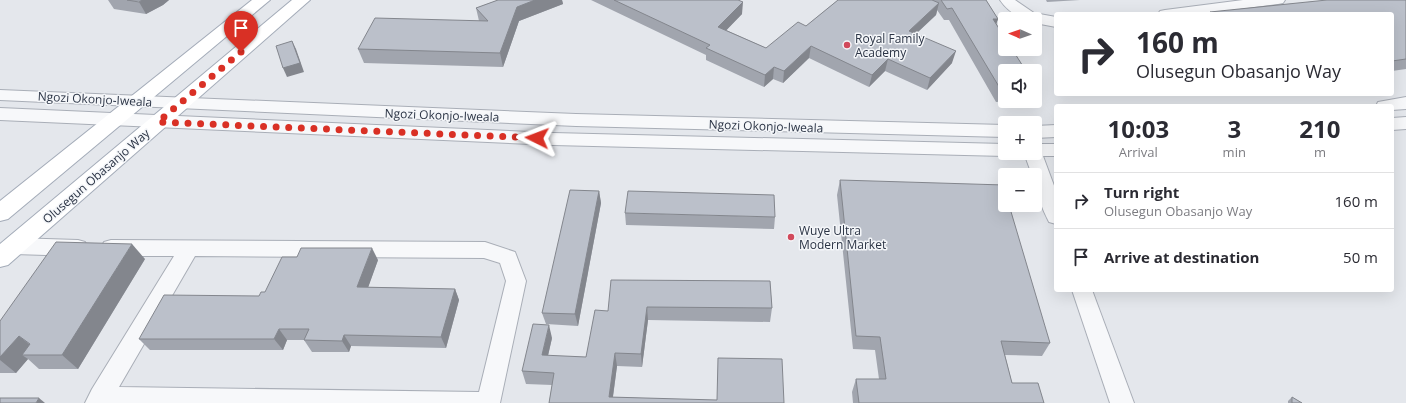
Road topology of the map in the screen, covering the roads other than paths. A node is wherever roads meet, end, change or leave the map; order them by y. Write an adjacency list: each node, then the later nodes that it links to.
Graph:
1 (262, 0): 8 (main road)
2 (302, 0): 10 (main road, Olusegun Obasanjo Way)
3 (1007, 0): 6 (street)
4 (1278, 0): 5 (street)
5 (1181, 12)
6 (1054, 22)
7 (0, 95): 8 (street, Ngozi Okonjo-Iweala)
8 (138, 101): 10 (street, Ngozi Okonjo-Iweala); 13 (main road)
9 (1406, 103): 11 (street)
10 (180, 104): 14 (main road, Olusegun Obasanjo Way); 18 (street, Ngozi Okonjo-Iweala)
11 (1394, 105)
12 (0, 114): 13 (street, Ngozi Okonjo-Iweala)
13 (116, 120): 14 (street, Ngozi Okonjo-Iweala); 25 (main road)
14 (158, 122): 20 (street, Ngozi Okonjo-Iweala); 27 (main road, Olusegun Obasanjo Way)
15 (1406, 123): 16 (street)
16 (1394, 124)
17 (1054, 131): 19 (street)
18 (998, 132)
19 (1042, 132)
20 (998, 150)
21 (1042, 150): 22 (street)
22 (1054, 150)
23 (1036, 160): 24 (street)
24 (1054, 211)
25 (0, 213)
26 (188, 250): 27 (street); 29 (street); 30 (street)
27 (7, 252)
28 (1083, 292): 31 (street)
29 (99, 400): 30 (street)
30 (488, 403)
31 (1122, 403)

